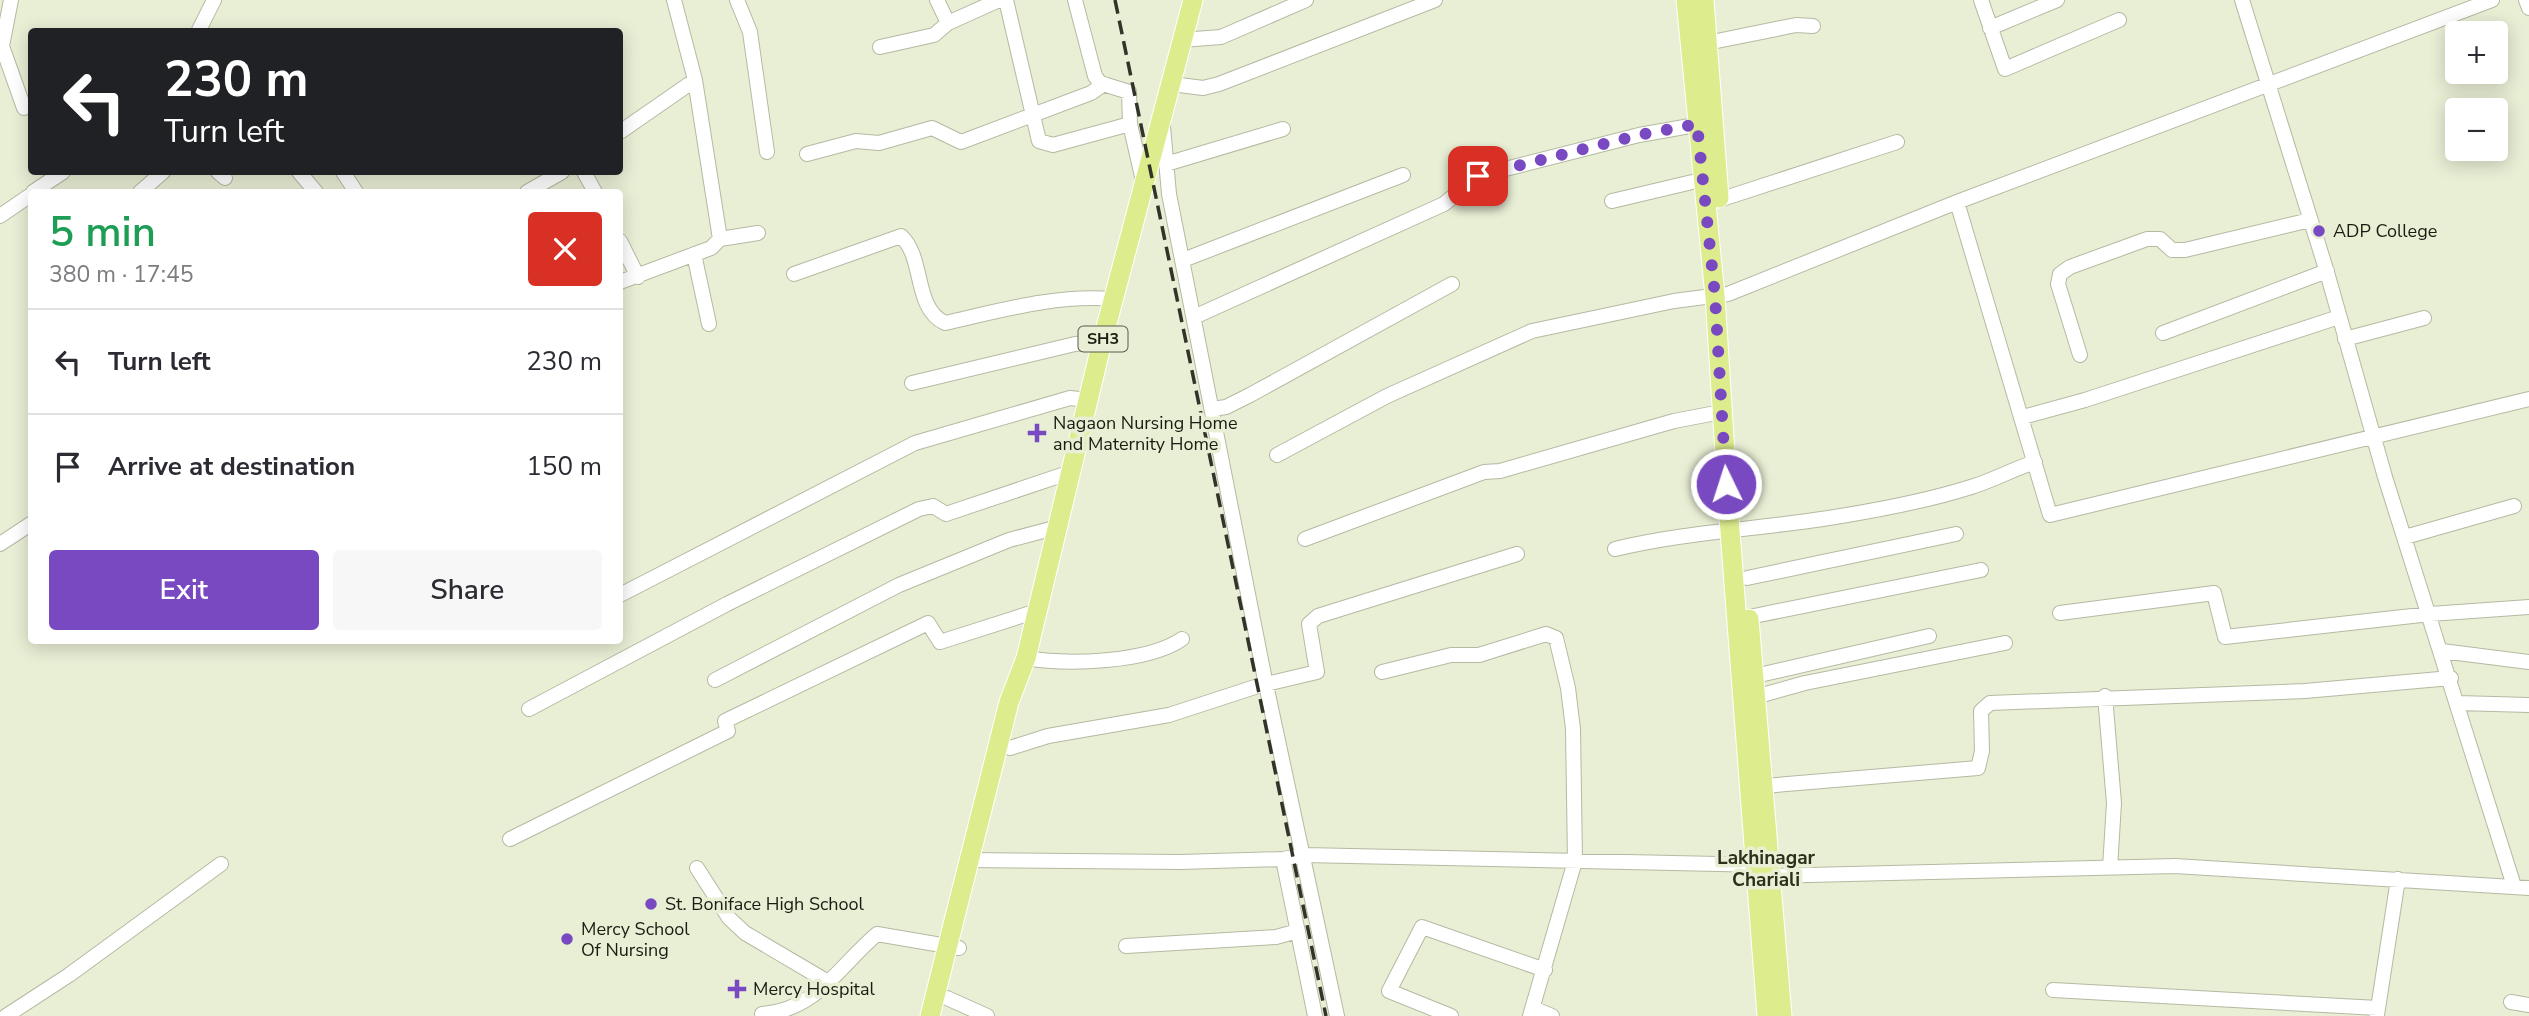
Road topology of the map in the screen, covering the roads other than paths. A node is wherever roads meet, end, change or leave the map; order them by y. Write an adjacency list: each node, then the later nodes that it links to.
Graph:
1 (11, 0): 32 (street)
2 (674, 0): 28 (street)
3 (737, 0): 40 (street)
4 (937, 0): 21 (street)
5 (999, 0): 21 (street)
6 (1006, 0): 33 (street)
7 (1075, 0): 29 (street)
8 (1193, 0): 25 (main road, SH3)
9 (1306, 0): 25 (street)
10 (1435, 0): 30 (street)
11 (1686, 0): 35 (main road)
12 (1704, 0): 26 (main road)
13 (1981, 0): 24 (street)
14 (2057, 0): 24 (street)
15 (2242, 0): 31 (street)
16 (2492, 0): 31 (street)
17 (2526, 0): 19 (street)
18 (210, 2): 23 (street)
19 (2529, 8)
20 (2119, 20): 24 (street)
21 (948, 23): 27 (street)
22 (1813, 26): 26 (street)
23 (200, 28)
24 (1990, 28)
25 (1182, 40): 30 (main road, SH3)
26 (1707, 43): 35 (main road)
27 (880, 47)
28 (695, 80): 38 (street); 61 (street)
29 (1104, 84): 33 (street); 36 (street)
30 (1172, 84): 34 (main road, SH3)
31 (2267, 84): 57 (street); 59 (street)
32 (24, 108)
33 (1032, 116): 36 (street); 41 (street)
34 (1163, 117): 42 (street); 49 (main road, SH3)
35 (1705, 123): 48 (main road); 55 (main road); 72 (street)
36 (1130, 124): 49 (street)
37 (1283, 129): 42 (street)
38 (623, 130)
39 (1896, 142): 55 (street)
40 (767, 152)
41 (807, 155)
42 (1166, 164): 64 (street)
43 (59, 175): 50 (street)
44 (160, 175): 51 (street)
45 (302, 175): 52 (street)
46 (557, 175): 53 (street)
47 (1402, 175): 64 (street)
48 (1705, 179): 56 (street); 70 (main road)
49 (1144, 183): 71 (main road, SH3)
50 (38, 189)
51 (143, 189)
52 (313, 189)
53 (532, 189)
54 (28, 196): 58 (street)
55 (1719, 200): 70 (main road)
56 (1612, 201)
57 (1957, 202): 70 (street); 85 (street)
58 (0, 216)
59 (2310, 220): 65 (street); 79 (street)
60 (758, 233): 61 (street)
61 (720, 239): 63 (street)
62 (623, 247): 67 (street)
63 (694, 254): 67 (street); 75 (street)
64 (1183, 260): 72 (street)
65 (2327, 271): 73 (street); 76 (street)
66 (794, 274): 71 (street)
67 (638, 277): 68 (street)
68 (623, 281)
69 (1452, 284): 83 (street)
70 (1722, 295): 84 (main road); 87 (street); 93 (main road)
71 (1113, 299): 78 (main road, SH3)
72 (1194, 317): 83 (street)
73 (2339, 317): 77 (street); 85 (street)
74 (2424, 318): 77 (street)
75 (709, 324)
76 (2163, 333)
77 (2345, 339): 86 (street)
78 (1102, 342): 80 (street); 82 (main road, SH3)
79 (2080, 355)
80 (912, 383)
81 (2529, 399): 86 (street)
82 (1088, 400): 89 (main road, SH3); 102 (street)
83 (1212, 409): 119 (street)
84 (1721, 412): 93 (main road); 96 (street)
85 (2023, 417): 88 (street)
86 (2373, 437): 88 (street); 95 (street)
87 (1277, 455)
88 (2035, 462): 93 (street)
89 (1071, 472): 92 (main road, SH3); 124 (street)
90 (2515, 506): 95 (street)
91 (28, 526): 97 (street)
92 (1058, 527): 104 (main road, SH3); 117 (street)
93 (1736, 531): 98 (street); 101 (main road); 135 (main road)
94 (1956, 534): 101 (street)
95 (2404, 537): 106 (street)
96 (1305, 539)
97 (0, 544)
98 (1615, 549)
99 (1517, 554): 119 (street)
100 (1981, 569): 107 (street)
101 (1746, 578): 107 (main road)
102 (623, 593)
103 (2529, 607): 106 (street)
104 (1037, 611): 112 (main road, SH3); 127 (street)
105 (2060, 613): 106 (street)
106 (2430, 614): 111 (street)
107 (1749, 617): 115 (main road)
108 (1929, 636): 115 (street)
109 (1182, 639): 112 (street)
110 (2005, 643): 120 (street)
111 (2442, 651): 113 (street); 116 (street)
112 (1026, 658): 118 (main road, SH3)
113 (2529, 662)
114 (1382, 672): 131 (street)
115 (1755, 676): 120 (main road)
116 (2451, 678): 121 (street); 122 (street)
117 (715, 680)
118 (1020, 680): 125 (main road, SH3); 130 (main road, SH3)
119 (1265, 684): 125 (street); 128 (street)
120 (1755, 696): 126 (main road)
121 (2105, 696): 126 (street); 134 (street)
122 (2458, 703): 123 (street); 137 (street)
123 (2529, 705)
124 (529, 709)
125 (1010, 748): 130 (main road, SH3)
126 (1764, 786): 135 (main road)
127 (510, 839)
128 (1304, 855): 129 (street); 131 (street); 154 (street)
129 (1283, 859): 130 (street); 138 (street)
130 (974, 861): 140 (main road, SH3)
131 (1575, 861): 135 (street); 141 (street)
132 (221, 864): 150 (street)
133 (697, 868): 142 (street)
134 (2110, 868): 135 (street); 136 (street)
135 (1765, 869): 157 (main road); 158 (main road)
136 (2398, 879): 137 (street); 148 (street)
137 (2521, 887)
138 (1298, 931): 139 (street); 153 (street)
139 (1126, 946)
140 (953, 947): 142 (street); 146 (main road, SH3); 151 (main road, SH3)
141 (1545, 970): 147 (street); 155 (street)
142 (828, 982): 149 (street)
143 (2053, 990): 148 (street)
144 (2511, 1002): 145 (street)
145 (2529, 1005)
146 (944, 1007): 152 (street)
147 (1532, 1012): 156 (street)
148 (2377, 1012)
149 (762, 1014)
150 (6, 1016)
151 (930, 1016)
152 (987, 1016)
153 (1315, 1016)
154 (1337, 1016)
155 (1451, 1016)
156 (1552, 1016)
157 (1767, 1016)
158 (1782, 1016)

